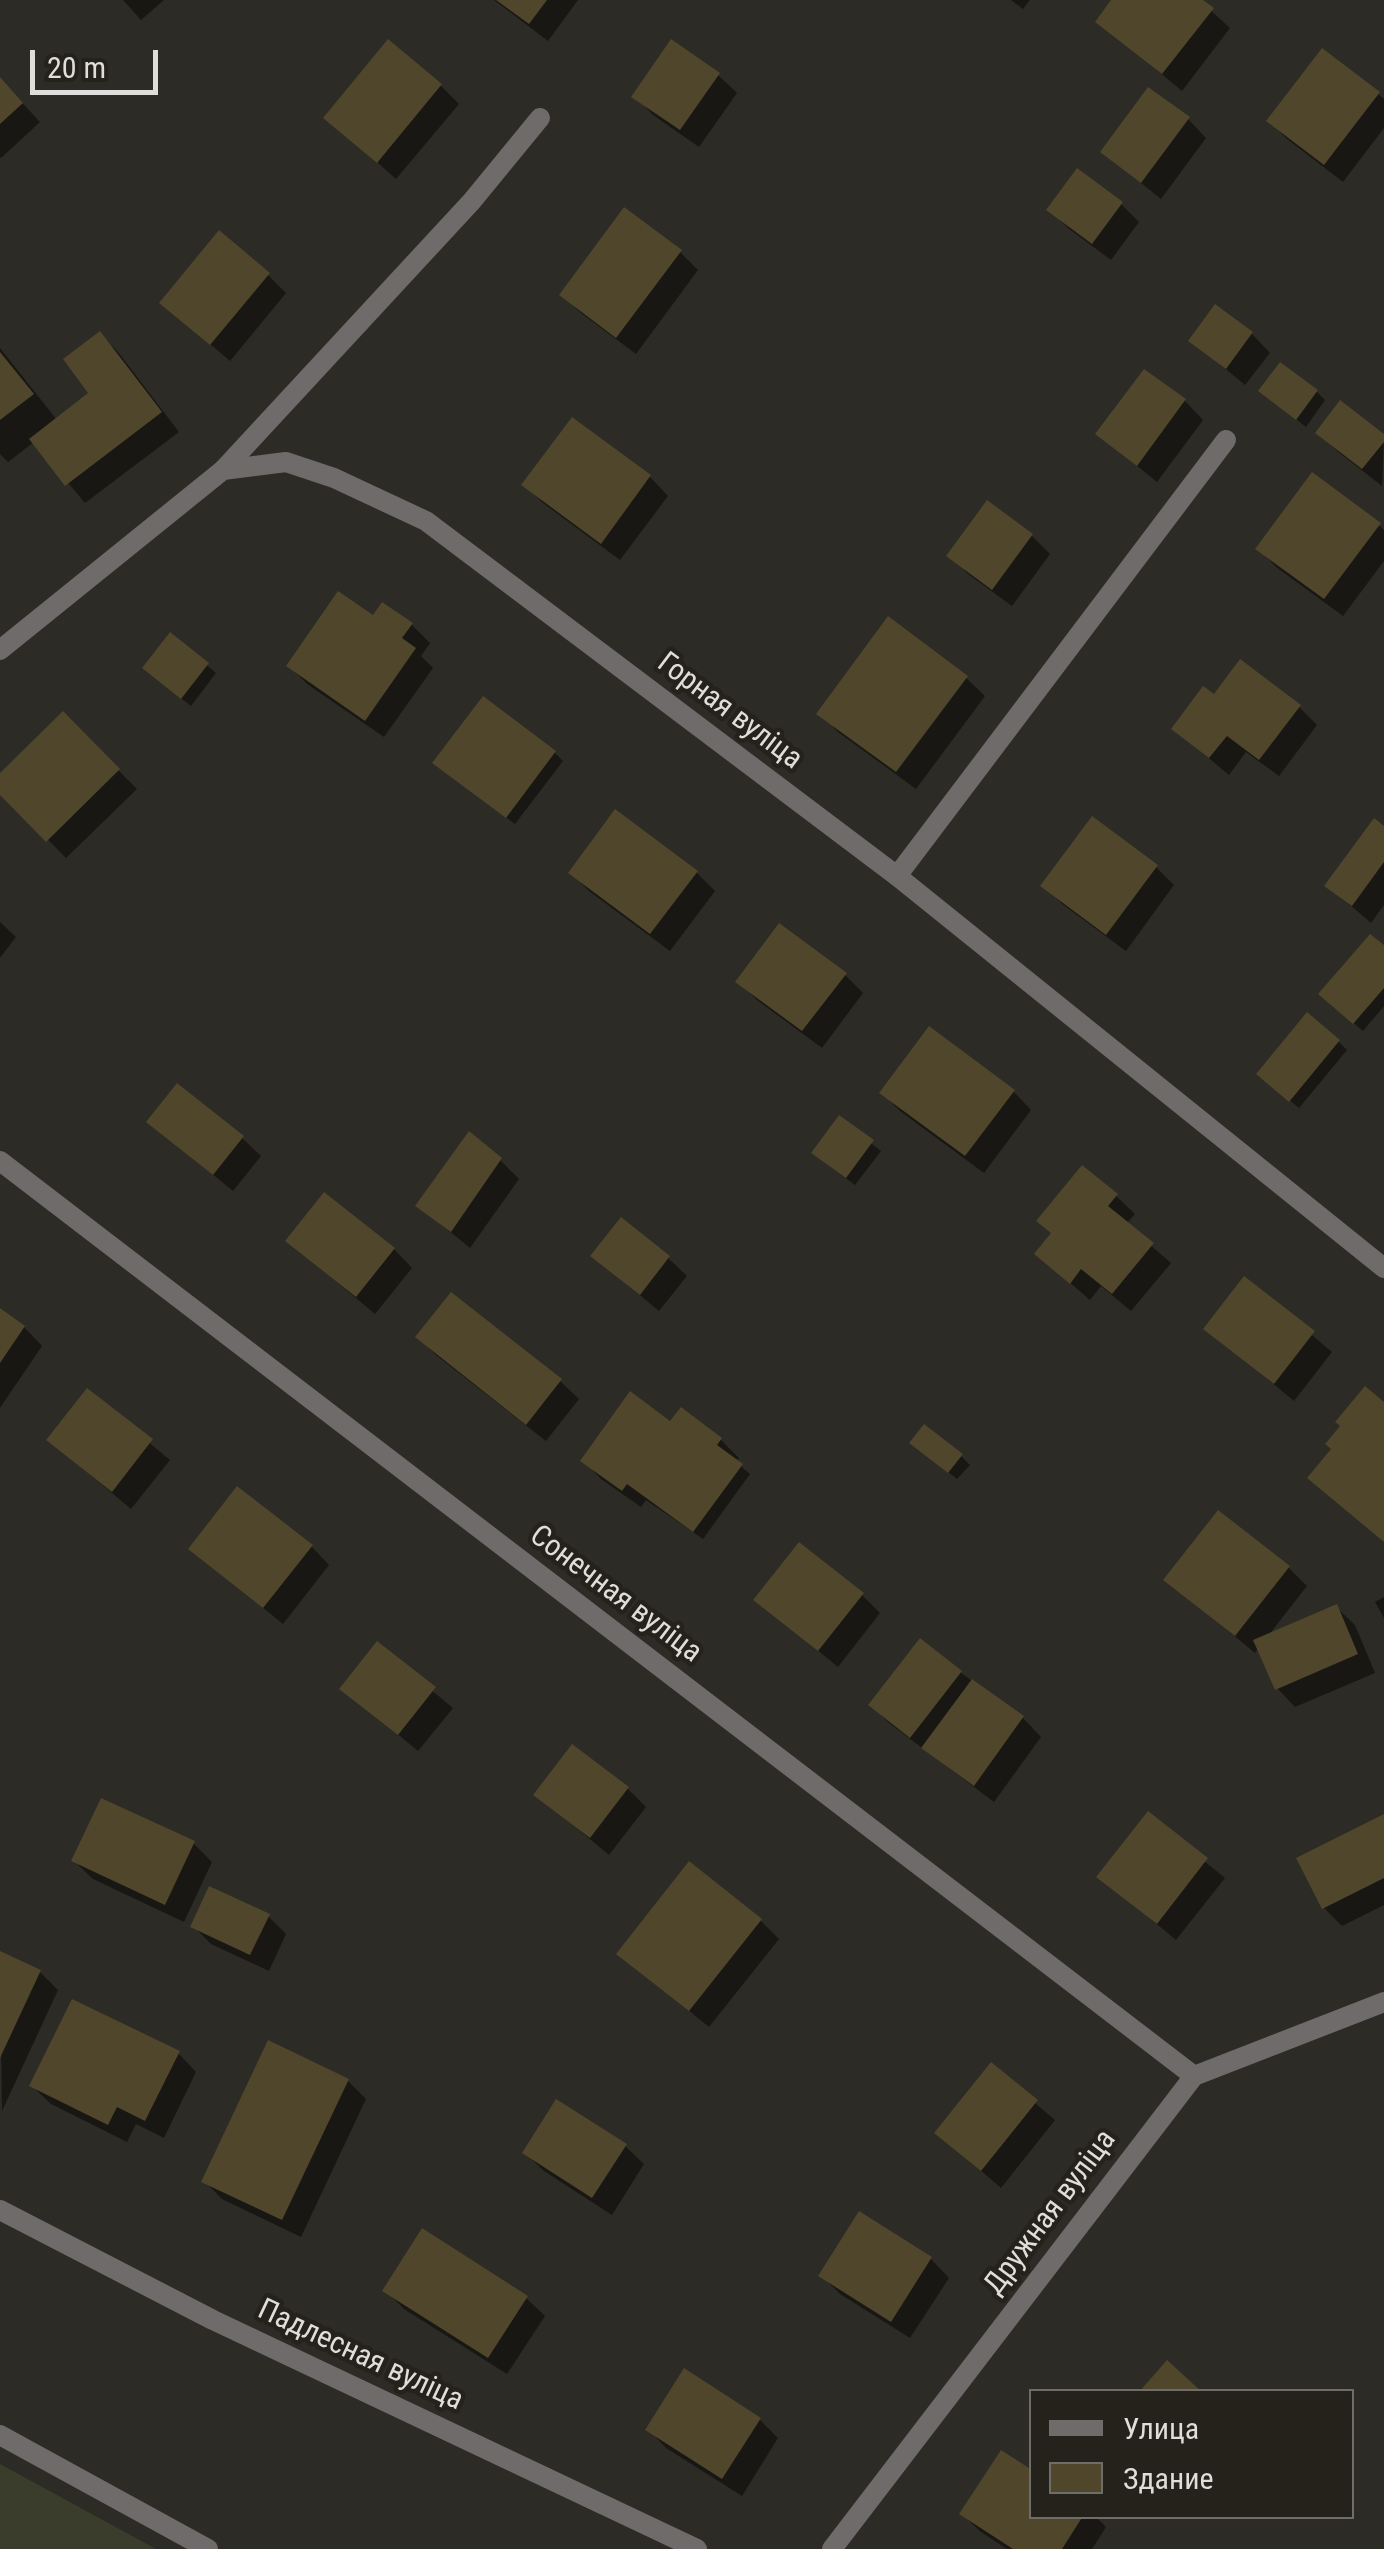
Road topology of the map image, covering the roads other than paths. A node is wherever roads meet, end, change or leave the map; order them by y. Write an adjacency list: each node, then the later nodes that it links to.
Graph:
1 (540, 118): 3 (street)
2 (1226, 440): 5 (street)
3 (224, 470): 4 (street); 5 (street, Горная вуліца)
4 (0, 650)
5 (898, 876): 7 (street, Горная вуліца)
6 (0, 1161): 9 (street, Сонечная вуліца)
7 (1384, 1268)
8 (1384, 2002): 9 (street)
9 (1194, 2076): 14 (street, Дружная вуліца)
10 (0, 2210): 13 (street, Падлесная вуліца)
11 (0, 2435): 12 (street)
12 (208, 2549)
13 (697, 2549)
14 (832, 2549)

